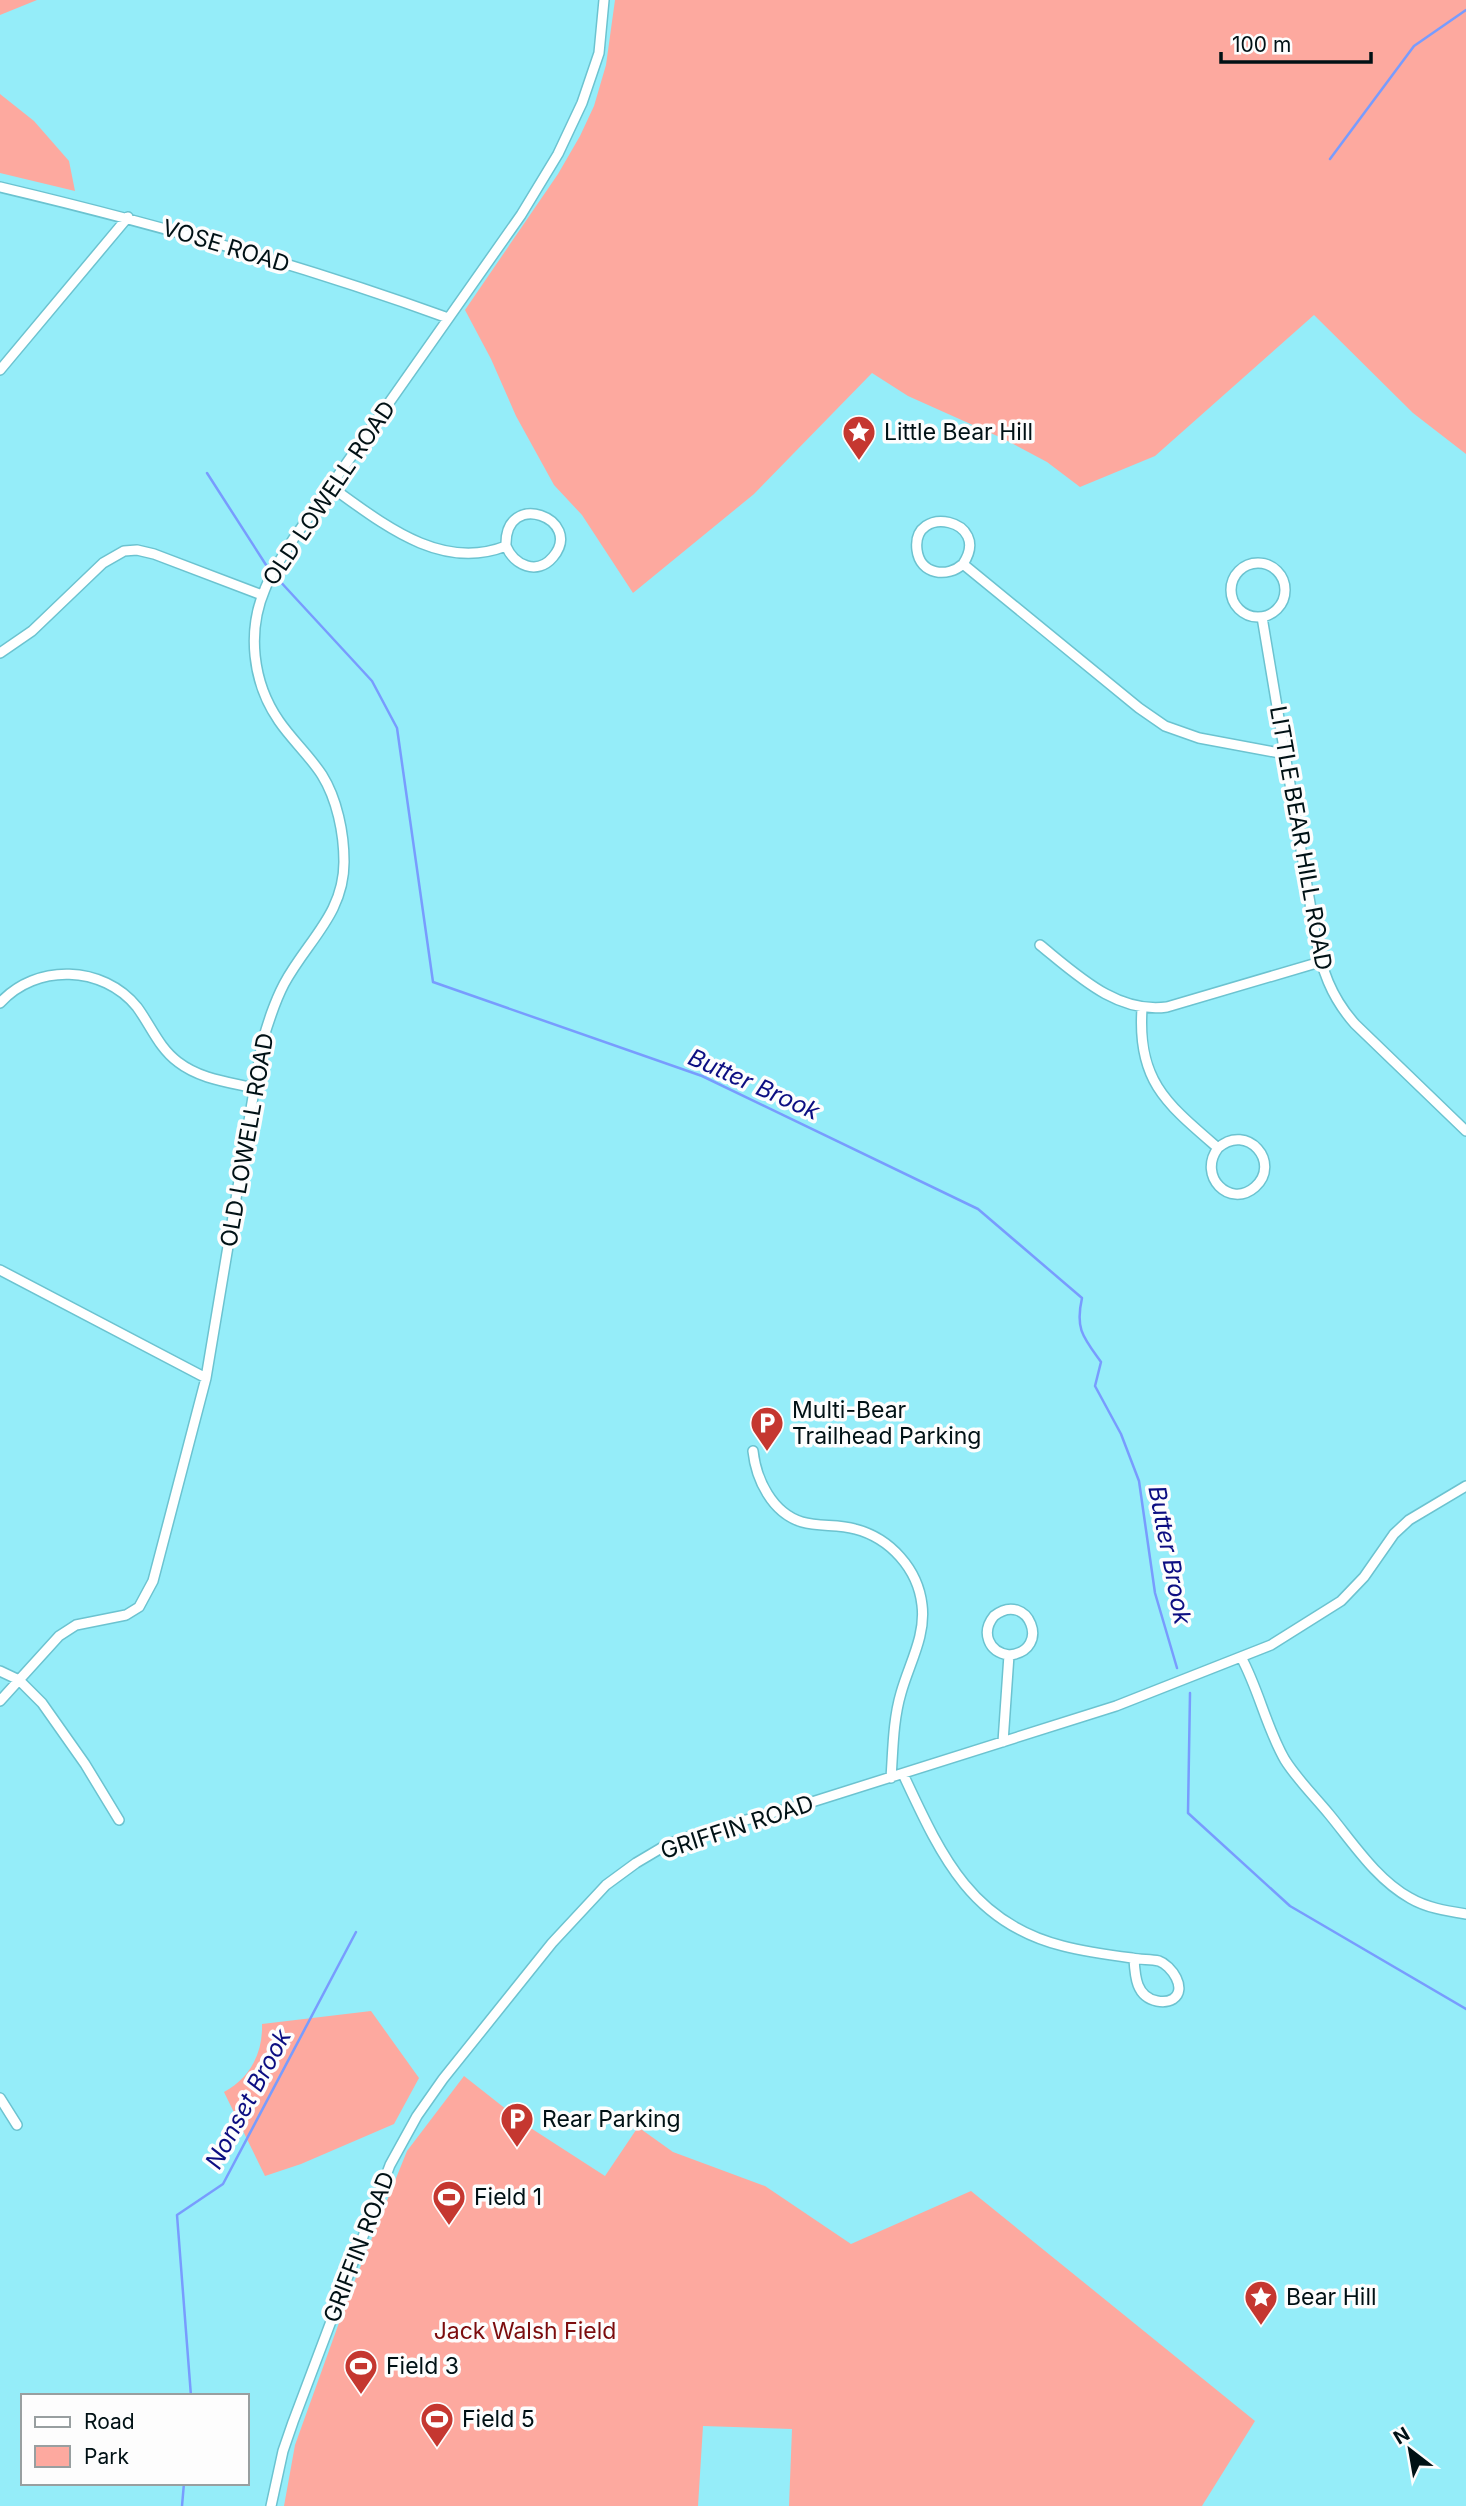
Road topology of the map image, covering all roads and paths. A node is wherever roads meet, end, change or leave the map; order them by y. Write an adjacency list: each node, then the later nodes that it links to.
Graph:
1 (604, 0): 4 (street, OLD LOWELL ROAD)
2 (0, 187): 3 (street, VOSE ROAD)
3 (128, 217): 4 (street, VOSE ROAD); 5 (street)
4 (448, 318): 6 (street, OLD LOWELL ROAD)
5 (0, 370)
6 (330, 486): 7 (street); 9 (street, OLD LOWELL ROAD)
7 (506, 545): 7 (street)
8 (963, 564): 8 (street); 12 (street)
9 (262, 595): 11 (street); 17 (street, OLD LOWELL ROAD)
10 (1262, 617): 10 (street); 12 (street, LITTLE BEAR HILL ROAD)
11 (0, 653)
12 (1285, 754): 14 (street, LITTLE BEAR HILL ROAD)
13 (1040, 945): 16 (street)
14 (1320, 962): 16 (street); 18 (street, LITTLE BEAR HILL ROAD)
15 (0, 1003): 17 (street)
16 (1142, 1009): 19 (street)
17 (254, 1088): 21 (street, OLD LOWELL ROAD)
18 (1466, 1131)
19 (1218, 1148): 19 (street)
20 (0, 1270): 21 (street)
21 (206, 1378): 27 (street, OLD LOWELL ROAD)
22 (753, 1451): 31 (street)
23 (1466, 1486): 25 (street, GRIFFIN ROAD)
24 (1009, 1655): 24 (street); 29 (street)
25 (1241, 1657): 29 (street, GRIFFIN ROAD); 33 (street)
26 (0, 1671): 27 (street)
27 (19, 1680): 28 (street, OLD LOWELL ROAD); 32 (street)
28 (0, 1701)
29 (1003, 1742): 30 (street, GRIFFIN ROAD)
30 (903, 1774): 31 (street, GRIFFIN ROAD); 34 (street)
31 (891, 1778): 37 (street, GRIFFIN ROAD)
32 (119, 1820)
33 (1466, 1913)
34 (1134, 1959): 34 (street)
35 (0, 2098): 36 (street)
36 (17, 2125)
37 (271, 2506)

